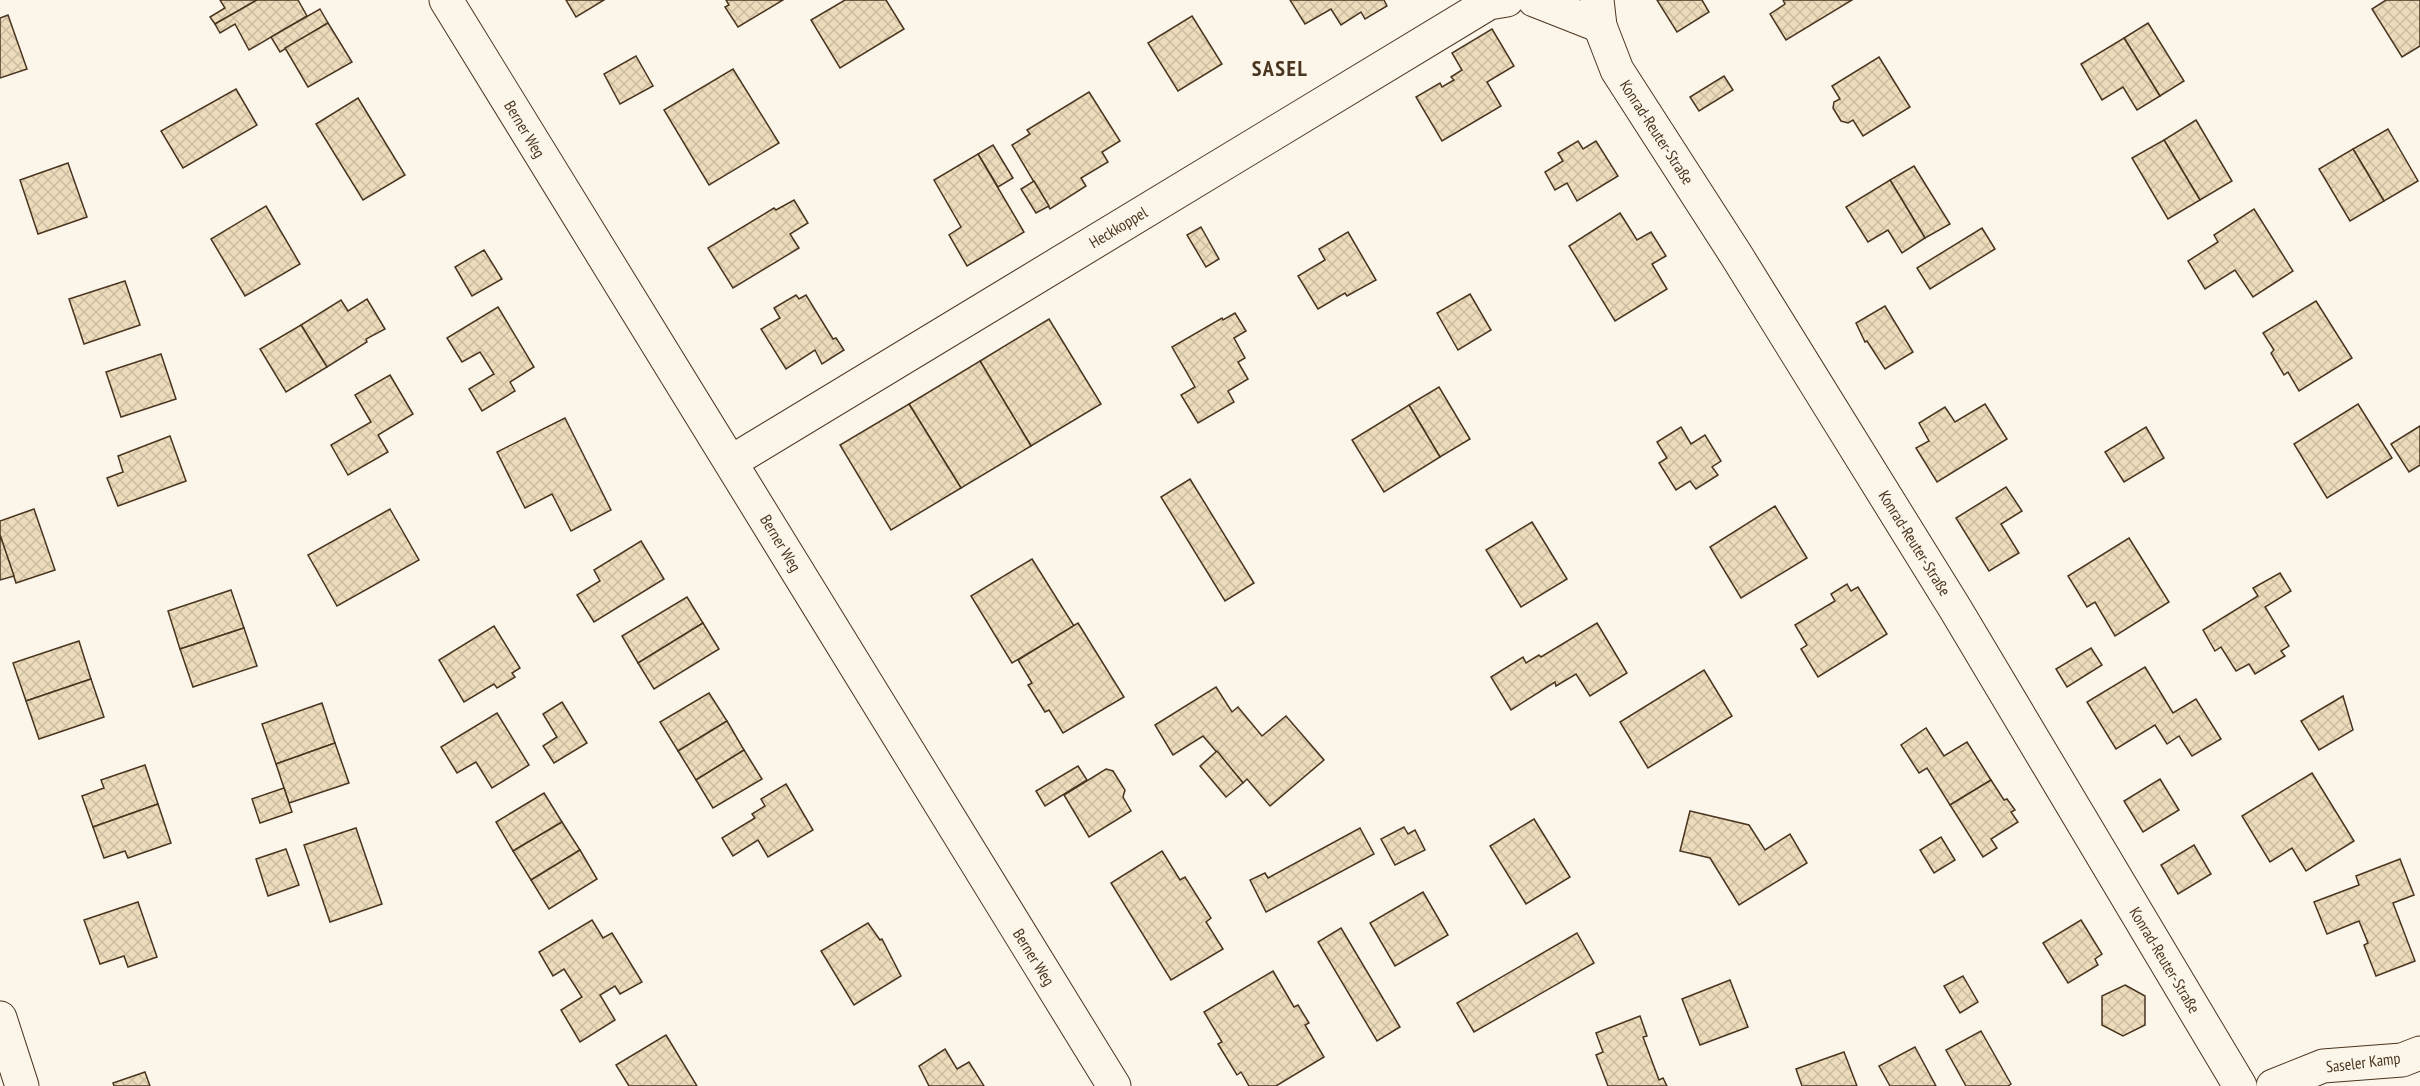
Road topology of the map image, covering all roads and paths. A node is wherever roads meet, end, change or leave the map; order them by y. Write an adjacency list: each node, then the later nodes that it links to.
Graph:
1 (446, 0): 5 (street, Berner Weg)
2 (1507, 0): 5 (street, Heckkoppel)
3 (1534, 0): 4 (street)
4 (1598, 13): 10 (street, Konrad-Reuter-Straße)
5 (730, 462): 9 (street, Berner Weg)
6 (0, 1018): 8 (street)
7 (2420, 1053): 11 (street, Saseler Kamp)
8 (22, 1086)
9 (1114, 1086)
10 (2240, 1086)
11 (2273, 1086)

